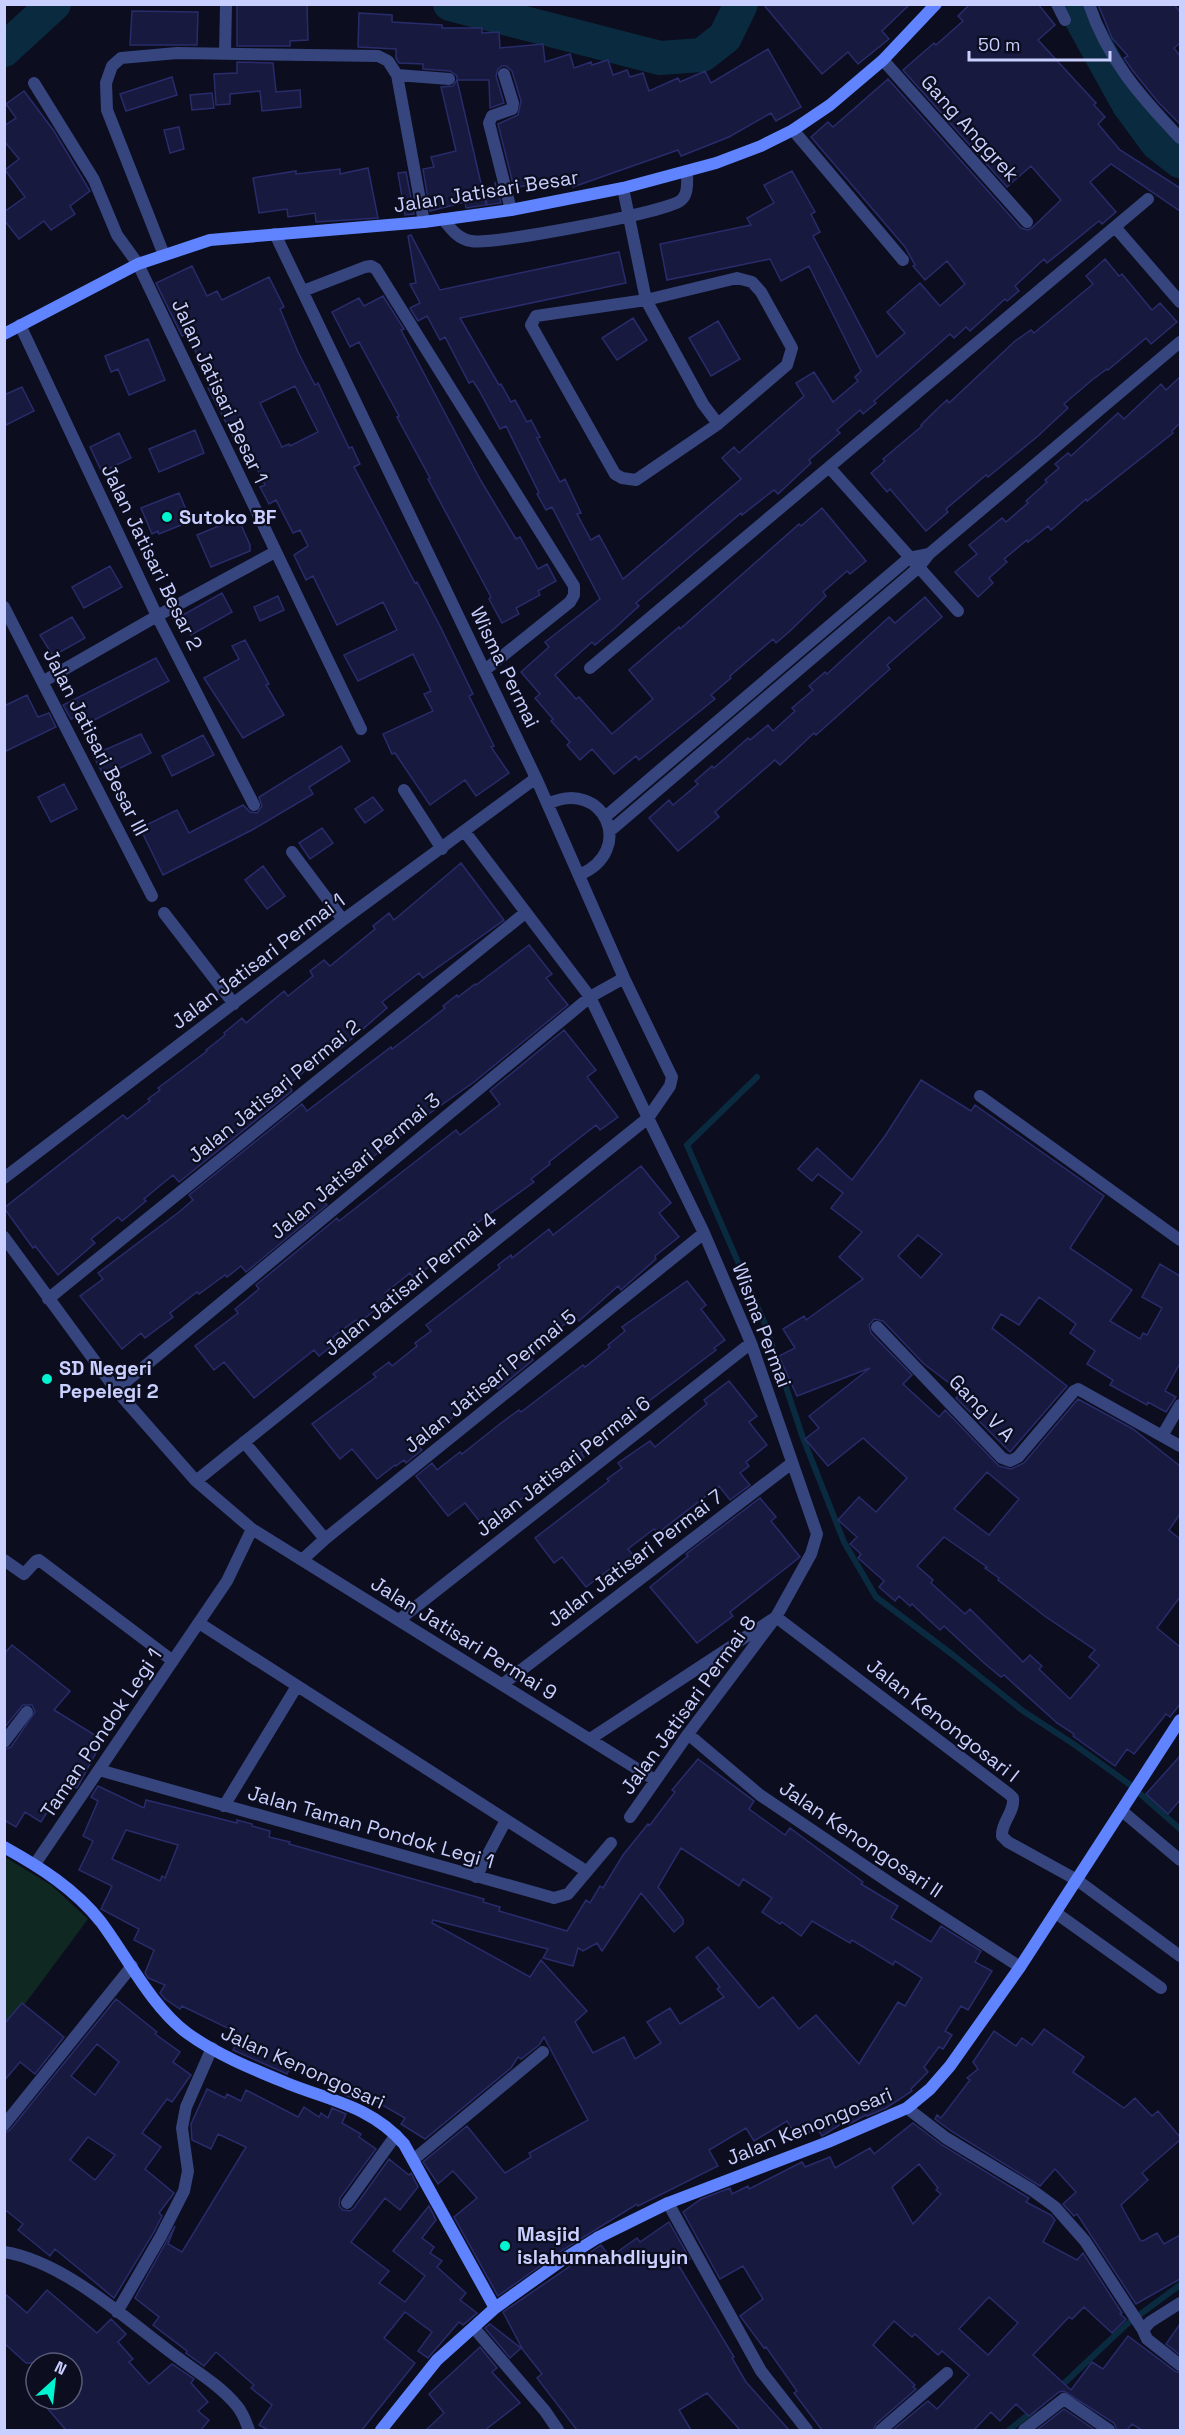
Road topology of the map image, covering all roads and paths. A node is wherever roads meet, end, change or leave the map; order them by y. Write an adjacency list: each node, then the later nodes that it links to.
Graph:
1 (226, 4): 6 (street)
2 (936, 4): 7 (street, Jalan Jatisari Besar)
3 (1057, 4): 5 (street)
4 (1089, 4): 13 (street)
5 (1065, 20)
6 (225, 54): 9 (street); 24 (street)
7 (883, 60): 12 (street, Jalan Jatisari Besar); 21 (street, Gang Anggrek)
8 (504, 74): 17 (street)
9 (397, 75): 10 (street); 20 (street)
10 (449, 79)
11 (34, 83): 26 (street, Jalan Jatisari Besar 1)
12 (793, 130): 14 (street, Jalan Jatisari Besar); 25 (street)
13 (1180, 138)
14 (687, 171): 15 (street, Jalan Jatisari Besar); 18 (street)
15 (622, 188): 17 (street, Jalan Jatisari Besar); 18 (street)
16 (1148, 199): 22 (street)
17 (511, 210): 19 (street, Jalan Jatisari Besar)
18 (629, 217): 19 (street); 28 (street)
19 (443, 219): 20 (street, Jalan Jatisari Besar)
20 (424, 222): 23 (street, Jalan Jatisari Besar)
21 (1027, 222)
22 (1115, 227): 29 (street); 34 (street)
23 (275, 234): 24 (street, Jalan Jatisari Besar); 27 (street, Wisma Permai)
24 (164, 255): 26 (street, Jalan Jatisari Besar)
25 (903, 260)
26 (138, 264): 30 (street, Jalan Jatisari Besar); 35 (street, Jalan Jatisari Besar 1)
27 (303, 291): 43 (street, Wisma Permai); 43 (street)
28 (646, 300): 33 (street); 33 (street); 33 (street)
29 (1180, 302)
30 (20, 325): 31 (street, Jalan Jatisari Besar); 41 (street, Jalan Jatisari Besar 2)
31 (4, 334)
32 (1180, 342): 36 (street)
33 (718, 424)
34 (829, 467): 37 (street); 42 (street)
35 (275, 552): 41 (street); 47 (street, Jalan Jatisari Besar 1)
36 (929, 554): 37 (street); 38 (street)
37 (909, 558): 38 (street); 44 (street)
38 (918, 568): 40 (street); 46 (street)
39 (4, 607): 45 (street, Jalan Jatisari Besar III)
40 (958, 611)
41 (157, 616): 45 (street); 51 (street, Jalan Jatisari Besar 2)
42 (590, 668)
43 (485, 670): 48 (street, Wisma Permai)
44 (768, 679): 46 (street); 52 (street)
45 (44, 681): 58 (street, Jalan Jatisari Besar III)
46 (776, 689): 53 (street)
47 (361, 729)
48 (536, 778): 50 (street, Wisma Permai); 54 (street, Jalan Jatisari Permai 1)
49 (404, 790): 55 (street)
50 (548, 804): 52 (street); 57 (street, Wisma Permai)
51 (254, 805)
52 (605, 817): 53 (street)
53 (610, 831): 57 (street)
54 (465, 832): 55 (street, Jalan Jatisari Permai 1); 60 (street, Wisma Permai)
55 (442, 849): 61 (street, Jalan Jatisari Permai 1)
56 (292, 852): 61 (street)
57 (579, 874): 62 (street, Wisma Permai)
58 (152, 896)
59 (164, 913): 64 (street)
60 (525, 913): 63 (street, Wisma Permai); 71 (street, Jalan Jatisari Permai 2)
61 (343, 920): 64 (street, Jalan Jatisari Permai 1)
62 (624, 978): 63 (street, Jalan Jatisari Permai 3); 66 (street, Wisma Permai)
63 (590, 997): 66 (street, Wisma Permai); 74 (street, Jalan Jatisari Permai 3)
64 (234, 1004): 67 (street, Jalan Jatisari Permai 1)
65 (980, 1096): 70 (street)
66 (648, 1118): 68 (street, Wisma Permai); 77 (street, Jalan Jatisari Permai 4)
67 (4, 1178)
68 (704, 1233): 73 (street, Wisma Permai); 82 (street, Jalan Jatisari Permai 5)
69 (4, 1238): 71 (street, Jalan Jatisari Permai 9)
70 (1180, 1240)
71 (48, 1299): 74 (street, Jalan Jatisari Permai 9)
72 (877, 1327): 76 (street, Gang V A)
73 (751, 1343): 79 (street, Wisma Permai); 87 (street, Jalan Jatisari Permai 6)
74 (116, 1390): 80 (street, Jalan Jatisari Permai 9)
75 (1180, 1405): 76 (street)
76 (1161, 1436): 78 (street, Gang V A)
77 (244, 1442): 80 (street, Jalan Jatisari Permai 4); 82 (street)
78 (1180, 1446)
79 (792, 1463): 83 (street, Wisma Permai); 90 (street, Jalan Jatisari Permai 7)
80 (196, 1481): 81 (street, Jalan Jatisari Permai 9)
81 (252, 1529): 85 (street, Jalan Jatisari Permai 9); 88 (street, Taman Pondok Legi 1)
82 (325, 1539): 85 (street, Jalan Jatisari Permai 5)
83 (811, 1554): 86 (street, Jalan Jatisari Permai 8)
84 (4, 1560): 89 (street)
85 (302, 1560): 87 (street, Jalan Jatisari Permai 9)
86 (776, 1617): 94 (street, Jalan Jatisari Permai 8); 95 (street, Jalan Jatisari Permai 8); 109 (street, Jalan Kenongosari I)
87 (399, 1620): 90 (street, Jalan Jatisari Permai 9)
88 (199, 1623): 89 (street, Taman Pondok Legi 1); 91 (street)
89 (173, 1661): 97 (street, Taman Pondok Legi 1)
90 (503, 1684): 95 (street, Jalan Jatisari Permai 9)
91 (297, 1686): 99 (street); 102 (street)
92 (27, 1712): 96 (street)
93 (1180, 1722): 100 (street, Jalan Kenongosari)
94 (688, 1734): 98 (street, Jalan Jatisari Permai 8); 113 (street, Jalan Kenongosari II)
95 (590, 1738): 98 (street, Jalan Jatisari Permai 9)
96 (4, 1742)
97 (99, 1770): 99 (street, Jalan Taman Pondok Legi 1); 106 (street, Taman Pondok Legi 1)
98 (655, 1780): 101 (street, Jalan Jatisari Permai 8)
99 (224, 1806): 108 (street, Jalan Taman Pondok Legi 1)
100 (1124, 1809): 105 (street); 109 (street, Jalan Kenongosari)
101 (630, 1817)
102 (506, 1820): 107 (street); 108 (street)
103 (611, 1843): 107 (street, Jalan Taman Pondok Legi 1)
104 (4, 1847): 106 (street, Jalan Kenongosari)
105 (1180, 1860)
106 (35, 1864): 112 (street, Jalan Kenongosari)
107 (586, 1871): 108 (street, Jalan Taman Pondok Legi 1)
108 (476, 1877)
109 (1077, 1880): 110 (street, Jalan Kenongosari); 111 (street)
110 (1056, 1912): 113 (street, Jalan Kenongosari); 114 (street)
111 (1180, 1956)
112 (132, 1966): 115 (street, Jalan Kenongosari); 118 (street)
113 (1020, 1967): 117 (street, Jalan Kenongosari)
114 (1161, 1988)
115 (212, 2049): 119 (street, Jalan Kenongosari); 126 (street)
116 (543, 2052): 120 (street)
117 (907, 2108): 122 (street, Jalan Kenongosari); 127 (street)
118 (4, 2125)
119 (396, 2135): 120 (street, Jalan Kenongosari); 121 (street)
120 (413, 2160): 125 (street, Jalan Kenongosari)
121 (347, 2203)
122 (668, 2203): 125 (street, Jalan Kenongosari); 134 (street)
123 (4, 2252): 126 (street)
124 (1180, 2302): 127 (street)
125 (495, 2308): 128 (street, Jalan Kenongosari)
126 (117, 2312): 131 (street)
127 (1140, 2327): 129 (street)
128 (474, 2328): 132 (street, Jalan Kenongosari); 133 (street)
129 (1180, 2365)
130 (947, 2373): 135 (street)
131 (249, 2430)
132 (381, 2430)
133 (558, 2430)
134 (807, 2430)
135 (881, 2430)
136 (1024, 2430): 137 (street)
137 (1109, 2430)

